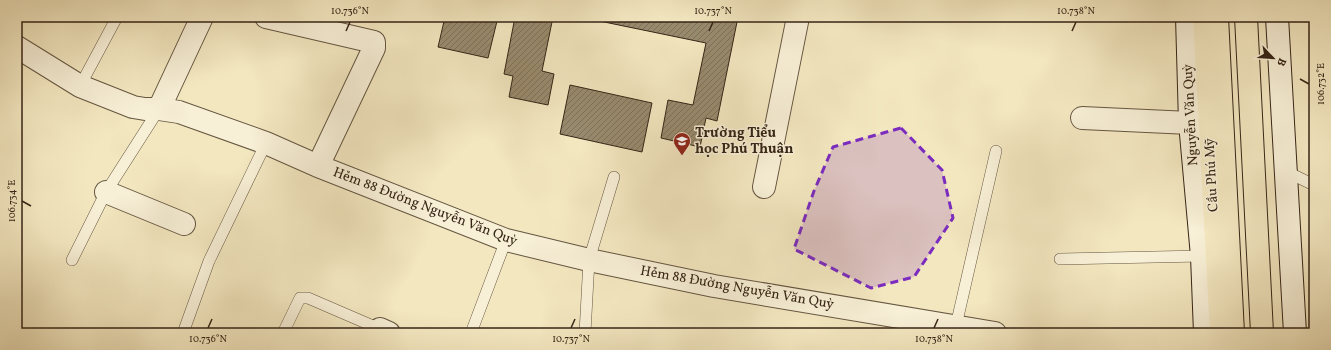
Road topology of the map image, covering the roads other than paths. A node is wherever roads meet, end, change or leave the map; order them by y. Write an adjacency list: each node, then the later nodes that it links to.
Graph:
1 (117, 17): 12 (lane)
2 (202, 17): 13 (street)
3 (266, 17): 18 (street)
4 (798, 17): 22 (street)
5 (1187, 17): 15 (street, Nguyễn Văn Quỳ)
6 (1204, 17): 38 (main road, Cầu Phú Mỹ)
7 (1217, 17): 39 (main road, Cầu Phú Mỹ)
8 (1246, 17): 40 (main road)
9 (1255, 17): 41 (main road)
10 (1277, 17): 19 (street)
11 (17, 47): 12 (street, Hẻm 88 Đường Nguyễn Văn Quỳ)
12 (80, 86): 13 (street, Hẻm 88 Đường Nguyễn Văn Quỳ)
13 (159, 109): 16 (street, Hẻm 88 Đường Nguyễn Văn Quỳ); 23 (lane)
14 (1082, 118): 15 (street)
15 (1190, 123): 26 (street, Nguyễn Văn Quỳ)
16 (266, 143): 18 (street, Hẻm 88 Đường Nguyễn Văn Quỳ); 32 (lane)
17 (996, 151): 30 (lane)
18 (318, 166): 25 (street, Hẻm 88 Đường Nguyễn Văn Quỳ)
19 (1285, 171): 21 (lane); 42 (street)
20 (614, 176): 29 (lane)
21 (1314, 185)
22 (764, 187)
23 (106, 192): 24 (street); 28 (lane)
24 (184, 224)
25 (506, 240): 29 (street, Hẻm 88 Đường Nguyễn Văn Quỳ); 34 (lane)
26 (1202, 256): 27 (lane); 37 (street, Nguyễn Văn Quỳ)
27 (1060, 259)
28 (72, 260)
29 (589, 260): 30 (street, Hẻm 88 Đường Nguyễn Văn Quỳ); 35 (lane)
30 (955, 330): 36 (street, Hẻm 88 Đường Nguyễn Văn Quỳ)
31 (385, 331): 33 (lane)
32 (183, 333)
33 (283, 333)
34 (471, 333)
35 (585, 333)
36 (995, 333)
37 (1205, 333)
38 (1221, 333)
39 (1233, 333)
40 (1262, 333)
41 (1271, 333)
42 (1295, 333)

